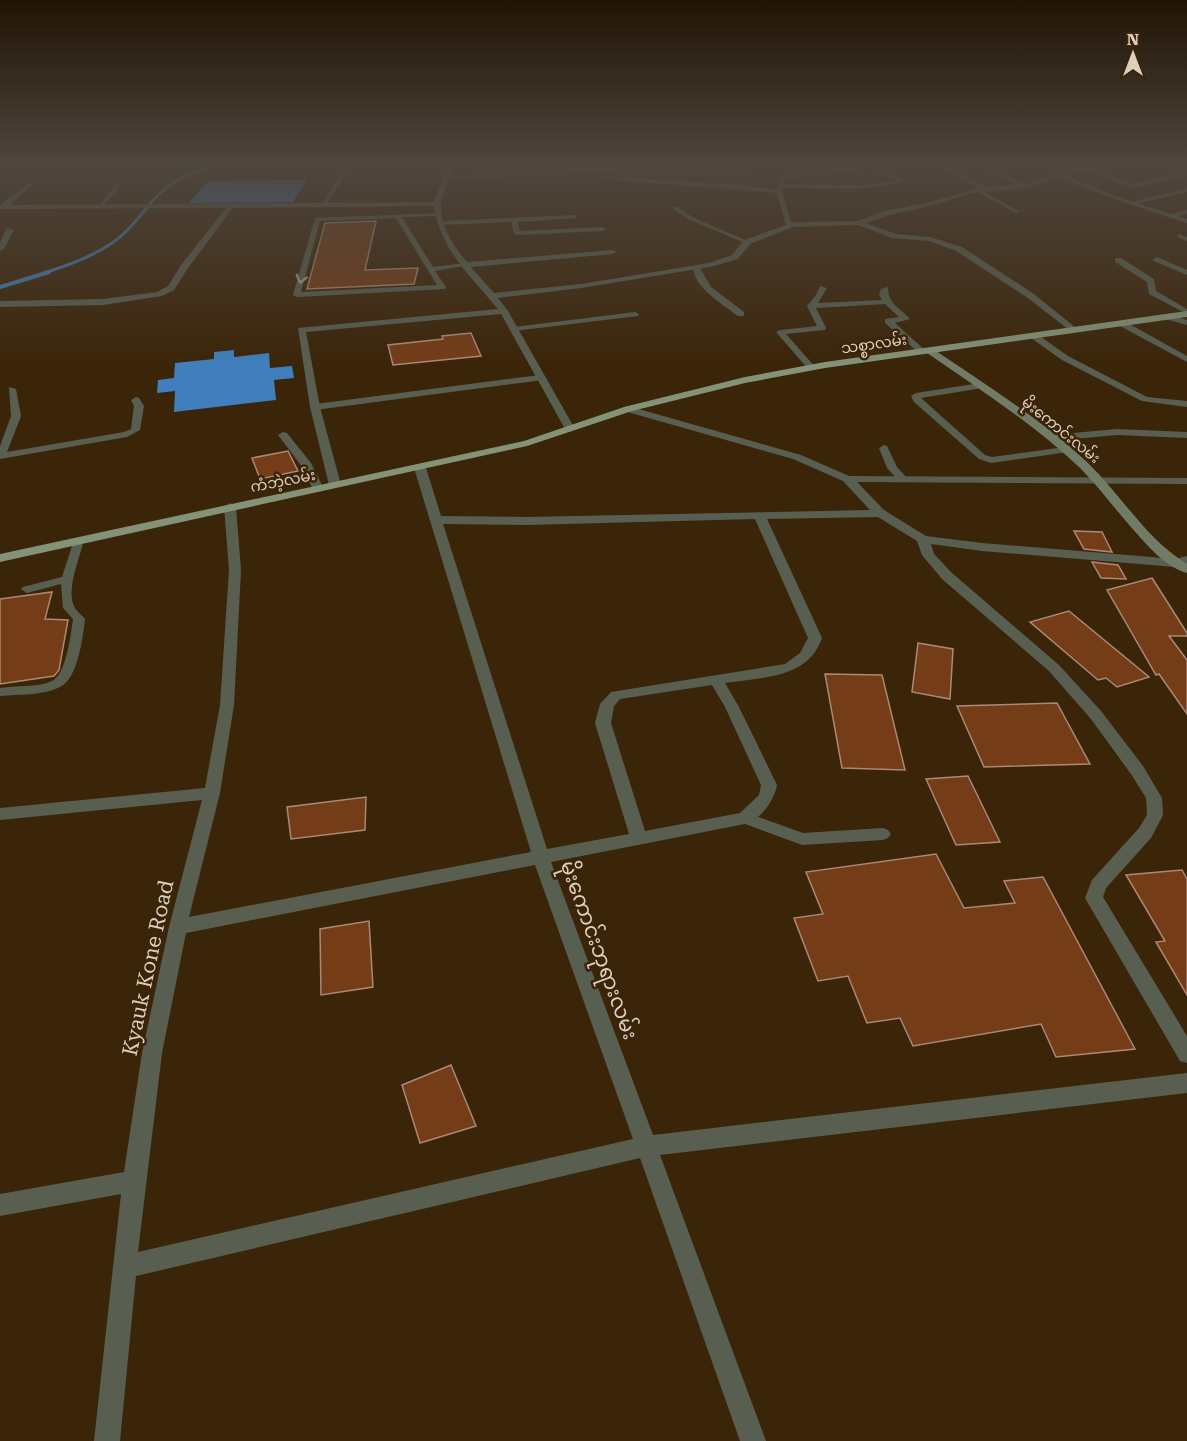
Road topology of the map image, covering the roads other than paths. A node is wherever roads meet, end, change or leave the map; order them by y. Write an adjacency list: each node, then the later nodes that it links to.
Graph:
1 (10, 230): 14 (street)
2 (212, 230): 26 (street)
3 (314, 230): 20 (lane, one-way to 20)
4 (407, 230): 20 (lane)
5 (444, 230): 18 (street)
6 (516, 230): 7 (lane)
7 (576, 230)
8 (719, 230): 13 (lane)
9 (778, 230): 13 (street)
10 (879, 230): 36 (street)
11 (1179, 236): 12 (lane)
12 (1187, 239)
13 (747, 242): 19 (street)
14 (0, 249)
15 (613, 252): 18 (street)
16 (1157, 259): 21 (lane)
17 (1118, 260): 29 (lane)
18 (465, 265): 20 (lane); 24 (street)
19 (696, 268): 24 (street); 31 (lane)
20 (431, 269)
21 (1187, 273)
22 (824, 288): 27 (lane)
23 (885, 289): 25 (lane)
24 (493, 296): 28 (street)
25 (886, 302): 27 (lane); 38 (lane)
26 (0, 304)
27 (811, 306): 40 (lane)
28 (504, 311): 35 (street); 46 (street)
29 (1187, 313): 32 (main road, သစ္စာလမ်း)
30 (635, 314): 35 (lane)
31 (741, 314)
32 (1169, 317): 33 (lane); 34 (main road, သစ္စာလမ်း)
33 (1187, 323)
34 (1121, 324): 36 (main road, သစ္စာလမ်း); 39 (lane)
35 (514, 328): 41 (street)
36 (1073, 330): 37 (main road, သစ္စာလမ်း)
37 (1034, 336): 38 (main road, သစ္စာလမ်း); 45 (lane)
38 (926, 352): 40 (main road, သစ္စာလမ်း); 42 (main road, မိုးကောင်းလမ်း)
39 (1187, 359)
40 (812, 368): 47 (main road, သစ္စာလမ်း)
41 (540, 378): 46 (lane); 48 (street)
42 (980, 386): 51 (main road, မိုးကောင်းလမ်း); 53 (lane)
43 (12, 389): 54 (lane)
44 (136, 400): 54 (lane)
45 (1187, 404)
46 (315, 407): 60 (street)
47 (628, 409): 48 (main road, သစ္စာလမ်း); 57 (street)
48 (570, 429): 55 (main road, ကံဘဲ့လမ်း)
49 (283, 435): 61 (street)
50 (1187, 435): 51 (street)
51 (1051, 438): 53 (main road, မိုးကောင်းလမ်း)
52 (884, 448): 56 (lane)
53 (1065, 450): 58 (main road, မိုးကောင်းလမ်း)
54 (0, 456)
55 (420, 468): 60 (main road, ကံဘဲ့လမ်း); 65 (street, မိုးကောင်းဘုရားလမ်း)
56 (902, 478): 57 (street); 58 (street)
57 (847, 479): 63 (street)
58 (1098, 481): 59 (street); 69 (main road, မိုးကောင်းလမ်း)
59 (1187, 481)
60 (335, 485): 61 (main road, ကံဘဲ့လမ်း)
61 (318, 489): 62 (main road, ကံဘဲ့လမ်း)
62 (230, 507): 67 (main road, ကံဘဲ့လမ်း); 74 (street, Kyauk Kone Road)
63 (880, 513): 64 (street); 66 (street)
64 (759, 515): 65 (street); 72 (street)
65 (436, 520): 79 (street, မိုးကောင်းဘုရားလမ်း)
66 (923, 539): 69 (street); 81 (street)
67 (79, 540): 68 (main road, ကံဘဲ့လမ်း); 70 (lane)
68 (0, 558)
69 (1183, 564)
70 (69, 579): 71 (lane); 73 (lane)
71 (27, 588)
72 (716, 680): 76 (street); 78 (street)
73 (0, 692)
74 (212, 793): 75 (street); 80 (street, Kyauk Kone Road)
75 (0, 814)
76 (745, 818): 77 (lane); 78 (street)
77 (883, 834)
78 (639, 839): 79 (street)
79 (541, 857): 80 (street); 83 (street, မိုးကောင်းဘုရားလမ်း)
80 (177, 927): 84 (street, Kyauk Kone Road)
81 (1187, 1054)
82 (1187, 1083): 83 (street)
83 (647, 1146): 86 (street); 88 (street, မိုးကောင်းဘုရားလမ်း)
84 (134, 1181): 85 (street); 86 (street, Kyauk Kone Road)
85 (0, 1205)
86 (125, 1267): 87 (street, Kyauk Kone Road)
87 (107, 1441)
88 (753, 1441)

